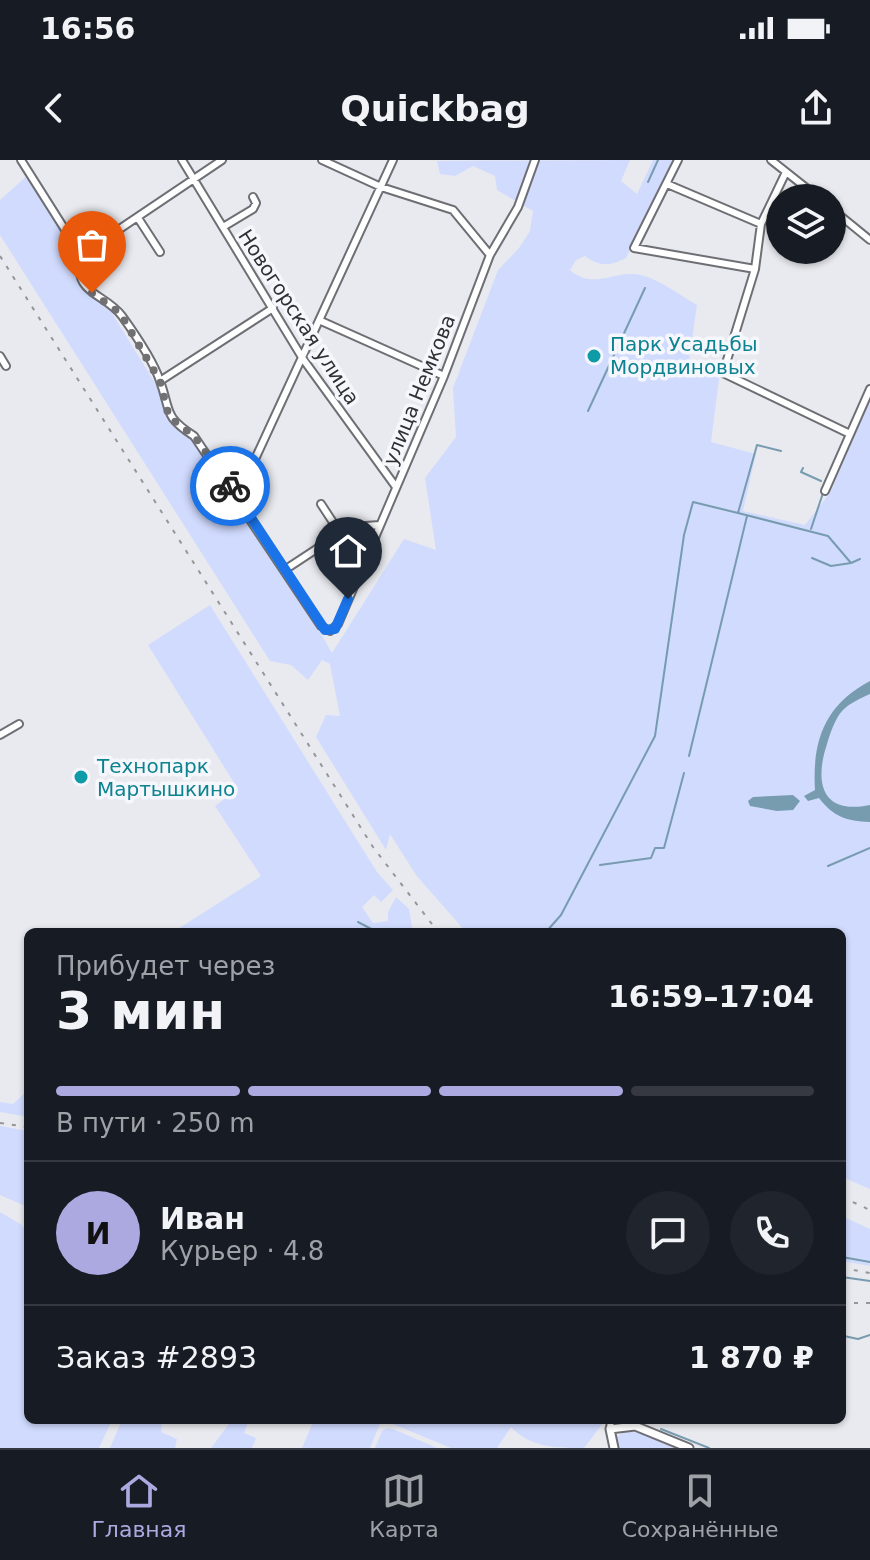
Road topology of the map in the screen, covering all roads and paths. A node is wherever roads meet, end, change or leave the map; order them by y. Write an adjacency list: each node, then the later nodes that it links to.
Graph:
1 (21, 160): 21 (street)
2 (182, 160): 10 (street, Новогорская улица)
3 (222, 160): 10 (street)
4 (322, 160): 13 (street)
5 (393, 160): 13 (street)
6 (535, 160): 22 (street, улица Немкова)
7 (678, 160): 11 (street)
8 (771, 160): 9 (street)
9 (786, 172): 12 (street); 17 (street)
10 (193, 179): 15 (street); 18 (street, Новогорская улица)
11 (667, 184): 17 (street); 23 (street)
12 (801, 184)
13 (381, 187): 22 (street); 25 (street)
14 (253, 197): 18 (street)
15 (138, 218): 20 (street); 21 (street)
16 (846, 220): 19 (street)
17 (761, 224): 23 (street)
18 (223, 227): 24 (street, Новогорская улица)
19 (870, 240)
20 (160, 252)
21 (81, 255): 30 (street)
22 (490, 255): 29 (street, улица Немкова)
23 (755, 269): 32 (street)
24 (273, 308): 27 (street, Новогорская улица); 30 (street)
25 (321, 321): 27 (street); 29 (street)
26 (0, 356): 28 (street)
27 (303, 359): 33 (street, Новогорская улица); 35 (street)
28 (6, 366)
29 (444, 376): 33 (street, улица Немкова)
30 (160, 381): 35 (street)
31 (870, 389): 32 (street)
32 (850, 434): 34 (street)
33 (396, 487): 37 (street, улица Немкова)
34 (825, 491)
35 (238, 496): 39 (street)
36 (321, 504): 38 (street)
37 (380, 525): 38 (street); 39 (street, улица Немкова)
38 (340, 533): 39 (street)
39 (286, 569)
40 (19, 724): 41 (street)
41 (0, 735)
42 (611, 1424): 43 (street)
43 (610, 1429): 44 (street); 45 (street)
44 (614, 1448)
45 (689, 1448)

